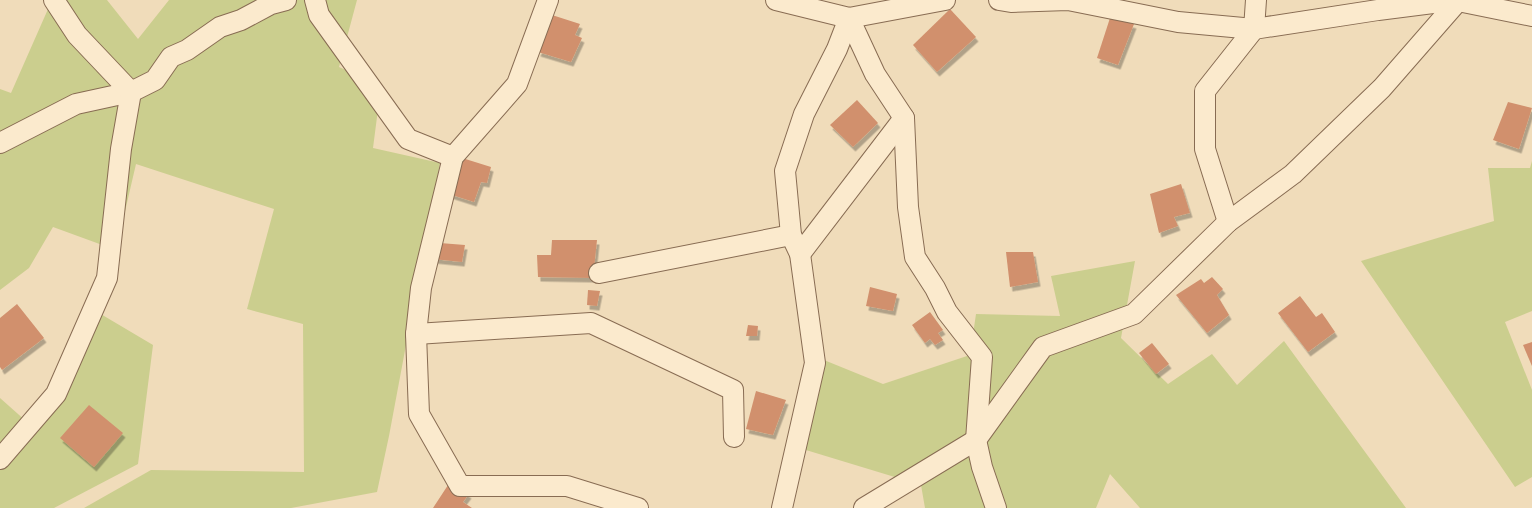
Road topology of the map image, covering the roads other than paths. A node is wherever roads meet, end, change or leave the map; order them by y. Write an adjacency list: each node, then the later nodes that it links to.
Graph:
1 (54, 0): 13 (street)
2 (286, 0): 13 (street)
3 (315, 0): 16 (street)
4 (548, 0): 16 (street)
5 (776, 0): 11 (street)
6 (944, 0): 11 (street)
7 (999, 0): 12 (street)
8 (1256, 0): 12 (street)
9 (1458, 1): 10 (street); 12 (street); 17 (street)
10 (1532, 16)
11 (849, 18): 14 (street); 18 (street)
12 (1254, 29): 17 (street)
13 (131, 92): 15 (street); 24 (street)
14 (904, 118): 19 (street); 23 (street)
15 (0, 143)
16 (453, 157): 21 (street)
17 (1228, 222): 23 (street)
18 (791, 235): 19 (street); 20 (street)
19 (800, 254): 26 (street)
20 (599, 272)
21 (416, 334): 22 (street); 25 (street)
22 (734, 437)
23 (976, 440): 27 (street); 28 (street)
24 (0, 459)
25 (638, 508)
26 (782, 508)
27 (864, 508)
28 (996, 508)

